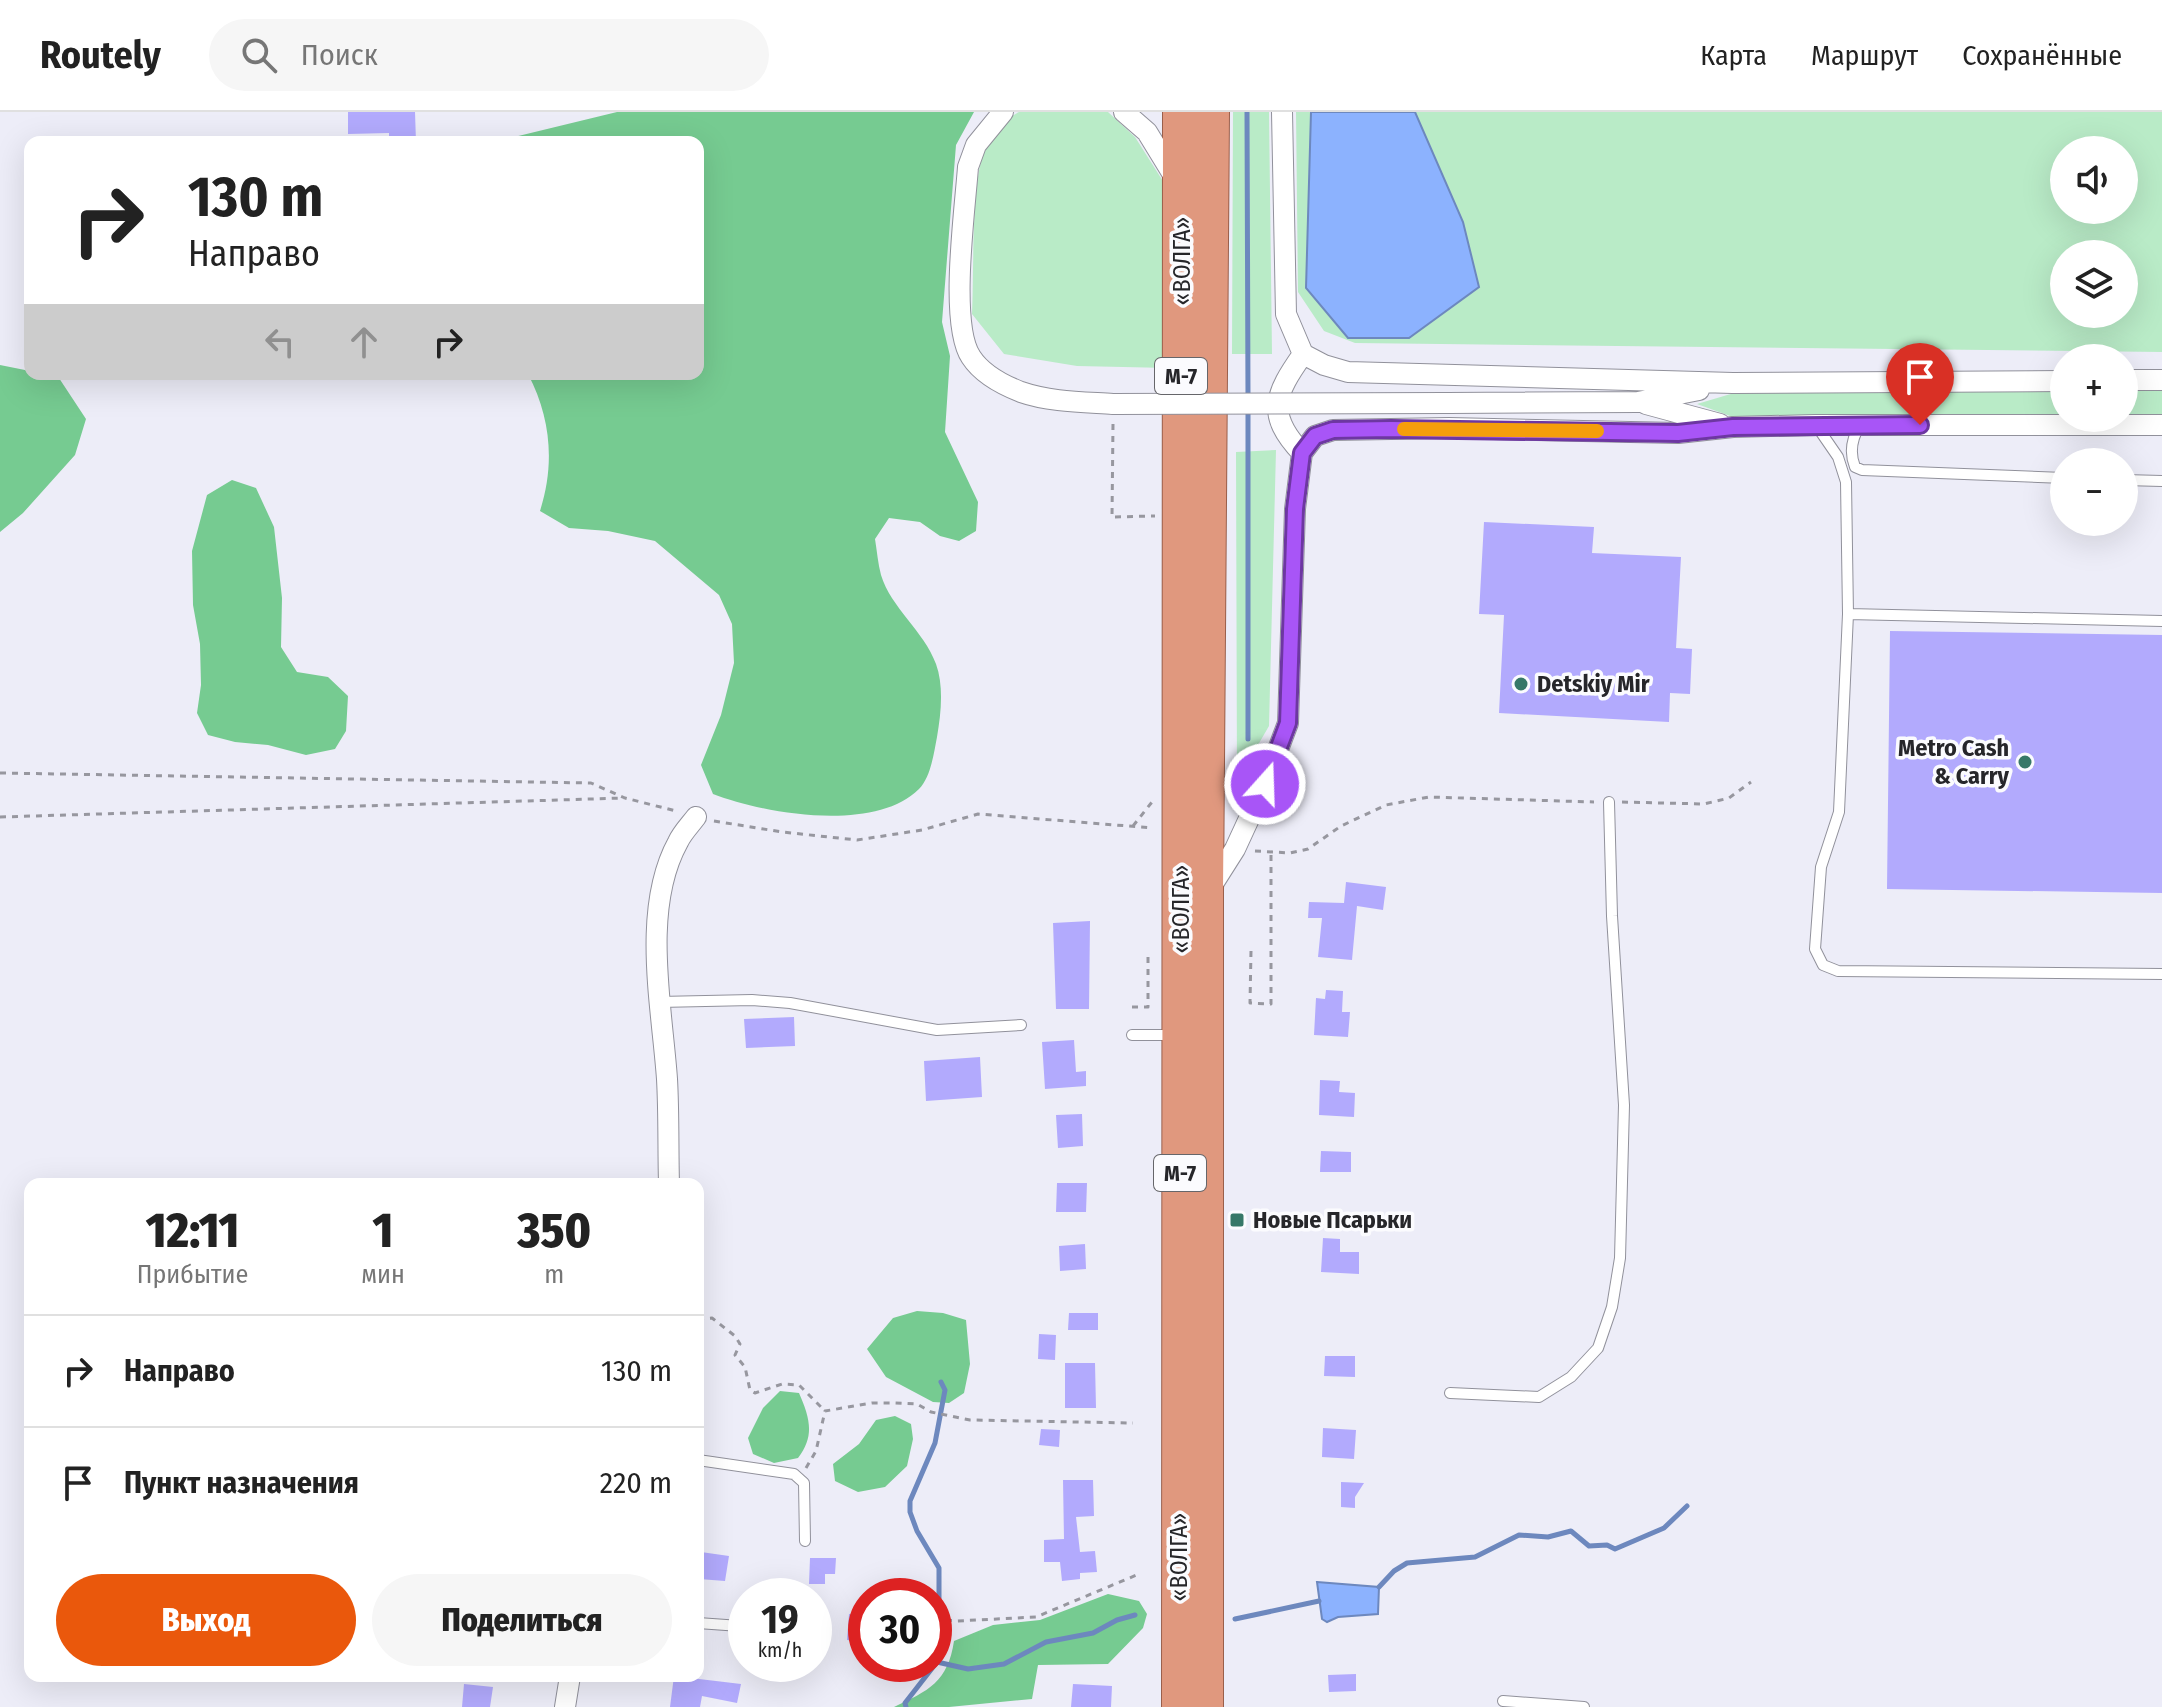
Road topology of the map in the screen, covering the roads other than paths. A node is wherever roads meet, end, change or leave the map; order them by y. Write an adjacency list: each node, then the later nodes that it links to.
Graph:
1 (1003, 112): 12 (street, bridge)
2 (1124, 112): 6 (street)
3 (1180, 112): 6 (highway, «ВОЛГА» / М-7)
4 (1212, 112): 25 (highway, «ВОЛГА» / М-7)
5 (1282, 112): 7 (street)
6 (1182, 188): 30 (highway, «ВОЛГА» / М-7)
7 (1303, 354): 11 (street); 17 (street)
8 (2138, 380): 9 (street)
9 (2162, 380)
10 (2050, 381): 11 (street)
11 (1733, 383): 12 (street)
12 (1638, 402): 16 (street)
13 (1816, 425): 14 (street); 16 (street); 21 (lane)
14 (1860, 425): 15 (street); 18 (lane)
15 (2162, 425)
16 (1733, 427): 17 (street)
17 (1302, 453): 25 (street)
18 (2050, 477)
19 (2138, 480): 20 (lane)
20 (2162, 481)
21 (1848, 614): 22 (lane); 26 (lane)
22 (2162, 621)
23 (1609, 802): 32 (lane)
24 (696, 817): 27 (street)
25 (1206, 893): 41 (highway, «ВОЛГА» / М-7)
26 (2162, 974)
27 (659, 1002): 28 (lane); 31 (street)
28 (1021, 1025)
29 (1132, 1035): 30 (lane)
30 (1181, 1035): 40 (highway, «ВОЛГА» / М-7)
31 (669, 1178)
32 (1450, 1393)
33 (704, 1461): 34 (lane)
34 (805, 1541)
35 (704, 1623): 36 (lane)
36 (728, 1625)
37 (569, 1682): 39 (street)
38 (1503, 1701): 42 (lane)
39 (565, 1707)
40 (1179, 1707)
41 (1206, 1707)
42 (1584, 1707)

